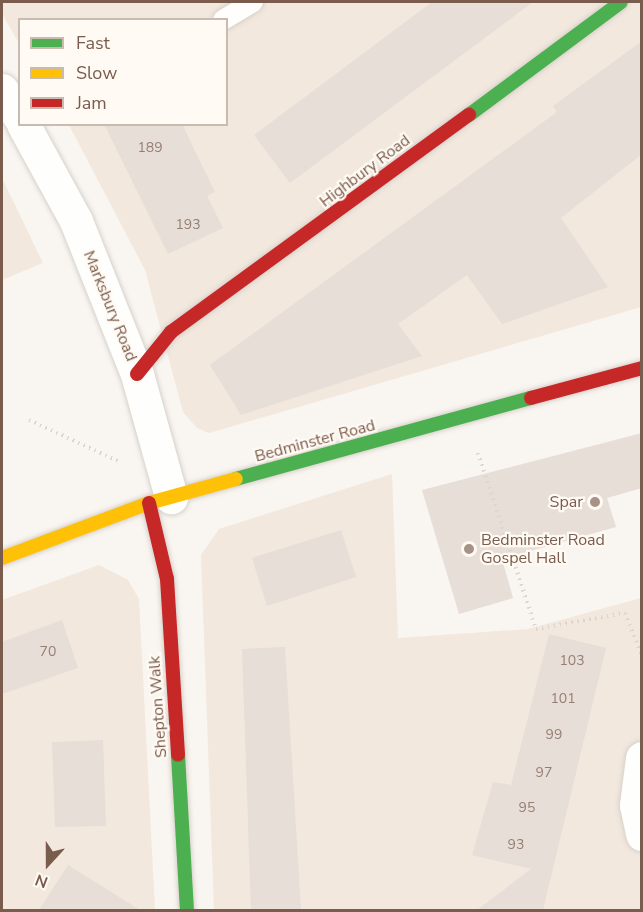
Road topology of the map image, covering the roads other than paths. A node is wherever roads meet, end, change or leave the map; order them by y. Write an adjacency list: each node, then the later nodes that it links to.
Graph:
1 (253, 2): 3 (lane)
2 (621, 2): 6 (street, Highbury Road)
3 (226, 18)
4 (24, 126): 6 (street, Marksbury Road)
5 (642, 368): 7 (street, Bedminster Road)
6 (137, 374): 7 (street, Marksbury Road)
7 (162, 494): 8 (street, Bedminster Road); 11 (street, Shepton Walk)
8 (2, 558)
9 (642, 758): 10 (street)
10 (642, 834)
11 (187, 910)

